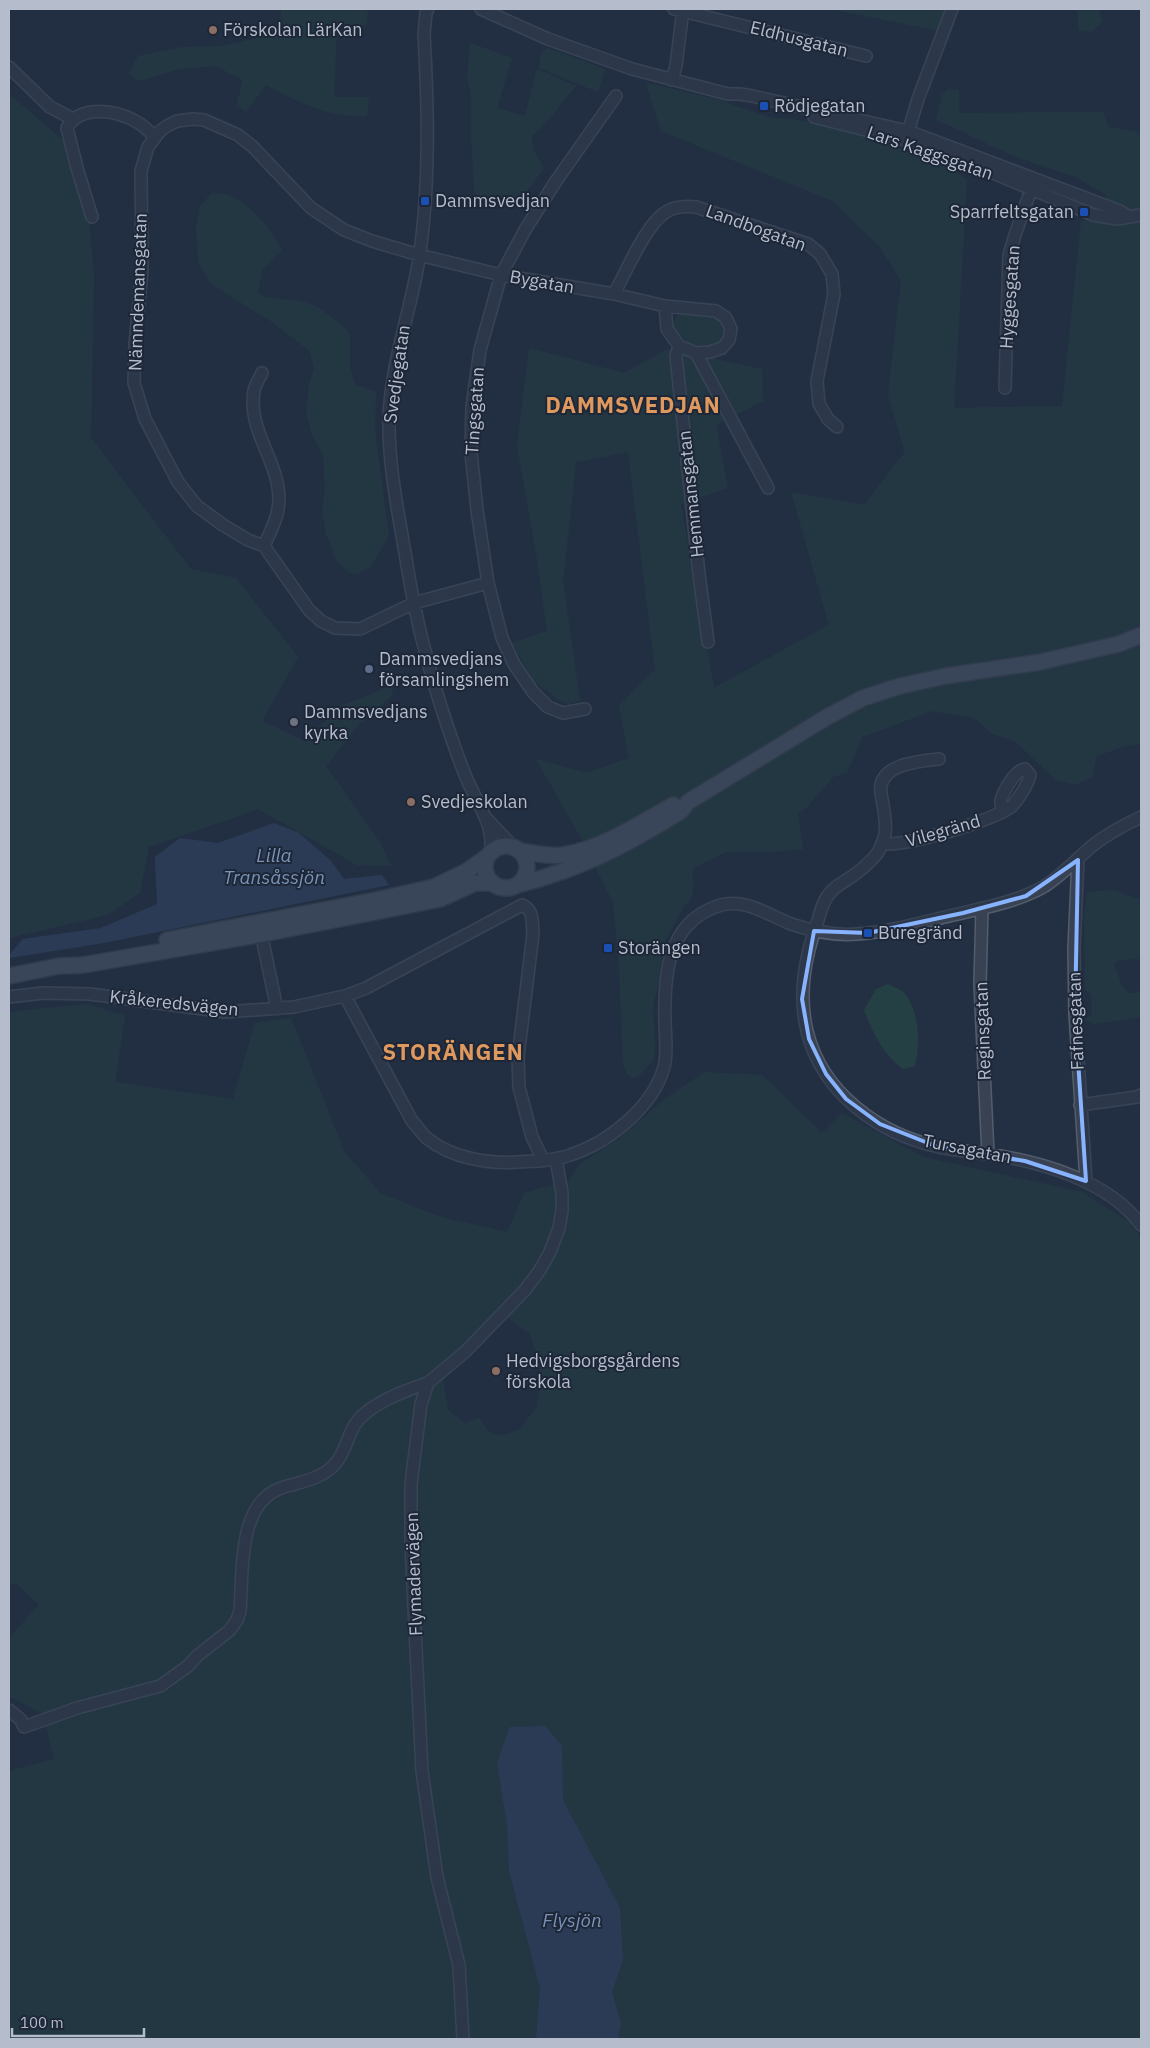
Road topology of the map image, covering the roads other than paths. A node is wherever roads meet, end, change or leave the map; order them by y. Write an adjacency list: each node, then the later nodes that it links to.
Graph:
1 (428, 9): 15 (street, Svedjegatan)
2 (482, 9): 7 (street, Lars Kaggsgatan)
3 (680, 9): 5 (street, Eldhusgatan); 7 (street)
4 (952, 9): 10 (street)
5 (866, 56)
6 (9, 67): 9 (street)
7 (672, 80): 10 (street, Lars Kaggsgatan)
8 (616, 96): 16 (street, Tingsgatan)
9 (73, 119): 11 (street); 14 (street)
10 (906, 136): 12 (street, Lars Kaggsgatan)
11 (155, 137): 15 (street, Nämndemansgatan); 25 (street, Nämndemansgatan)
12 (1033, 185): 13 (street, Lars Kaggsgatan); 22 (street, Hyggesgatan)
13 (1141, 216)
14 (92, 217)
15 (419, 255): 16 (street, Bygatan); 27 (street, Svedjegatan)
16 (501, 275): 17 (street, Bygatan); 26 (street, Tingsgatan)
17 (614, 294): 18 (street, Bygatan); 23 (street, Landbogatan)
18 (665, 306): 19 (street); 20 (street, Bygatan)
19 (680, 346): 20 (street); 30 (street, Hemmansgatan)
20 (696, 353): 24 (street)
21 (262, 373): 25 (street)
22 (1005, 388)
23 (837, 427)
24 (768, 488)
25 (264, 546): 27 (street)
26 (488, 583): 27 (street); 32 (street, Tingsgatan)
27 (414, 603): 36 (street, Svedjegatan)
28 (1141, 625): 31 (main road)
29 (1141, 635): 31 (main road)
30 (708, 642)
31 (1101, 646): 34 (main road)
32 (585, 709)
33 (939, 759): 38 (street)
34 (688, 802): 39 (main road); 43 (main road)
35 (1003, 812): 38 (street, Vilegränd)
36 (486, 817): 39 (street, Svedjegatan); 40 (street, Svedjegatan)
37 (1141, 817): 41 (street)
38 (882, 843): 46 (street, Tursagatan)
39 (517, 850): 40 (main road); 43 (main road)
40 (489, 855): 42 (main road); 45 (main road)
41 (1078, 860): 44 (street); 52 (street, Fafnesgatan)
42 (493, 883): 43 (main road); 45 (main road)
43 (517, 884)
44 (982, 908): 46 (street); 53 (street, Reginsgatan)
45 (260, 928): 47 (main road); 50 (street)
46 (814, 931): 53 (street, Tursagatan); 54 (street)
47 (9, 976)
48 (345, 996): 50 (street, Kråkeredsvägen); 55 (street); 55 (street, Kråkeredsvägen)
49 (9, 997): 50 (street, Kråkeredsvägen)
50 (277, 1009)
51 (1141, 1095): 52 (street)
52 (1080, 1105): 56 (street, Fafnesgatan)
53 (988, 1154): 56 (street, Tursagatan)
54 (556, 1159): 55 (street); 58 (street)
55 (543, 1160)
56 (1086, 1181): 57 (street, Tursagatan)
57 (1141, 1225)
58 (428, 1383): 59 (street); 60 (street, Flymadervägen)
59 (9, 1710)
60 (463, 2039)

